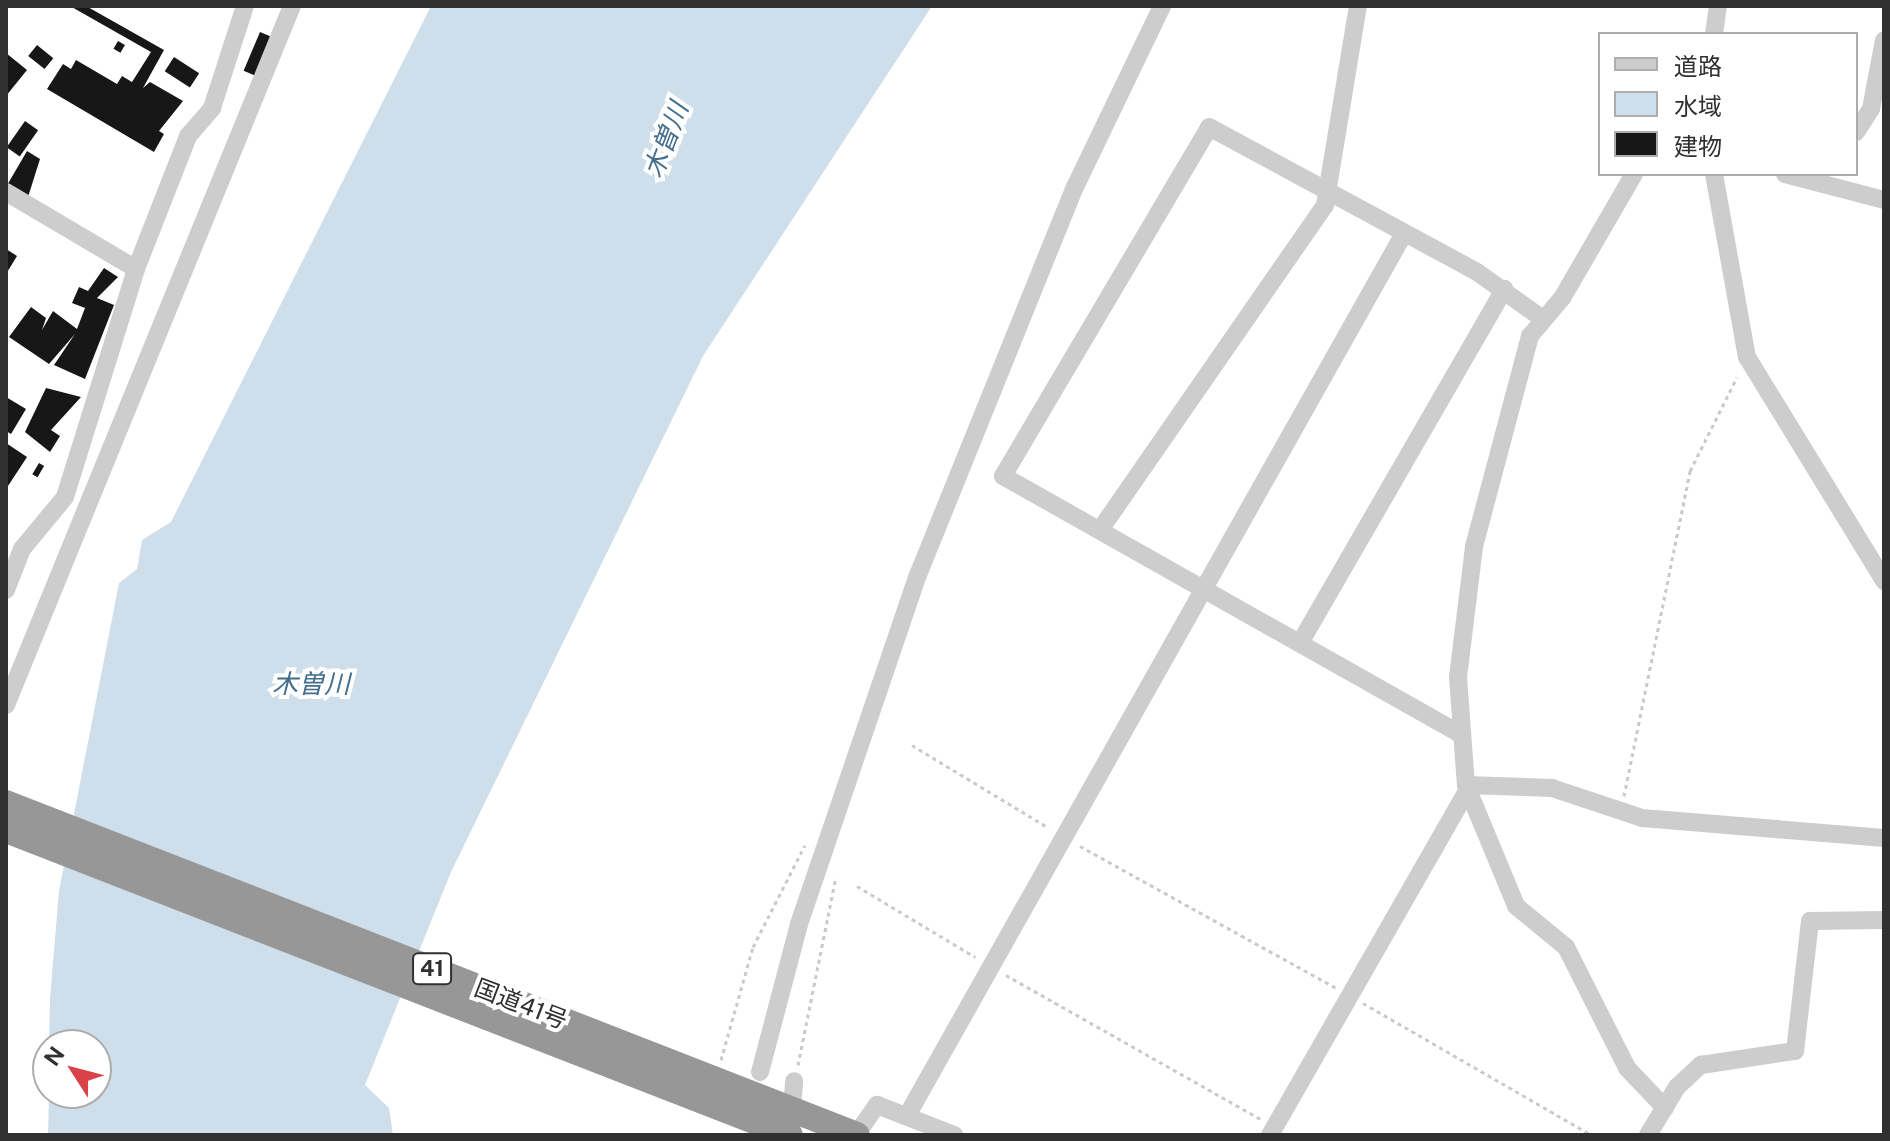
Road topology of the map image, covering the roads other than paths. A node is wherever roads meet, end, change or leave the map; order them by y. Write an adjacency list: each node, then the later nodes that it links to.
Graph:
1 (245, 6): 17 (street)
2 (292, 6): 25 (street)
3 (1162, 6): 32 (street)
4 (1358, 6): 13 (street)
5 (1718, 6): 6 (street)
6 (1714, 32)
7 (1884, 40): 8 (street)
8 (1858, 129)
9 (1633, 176): 19 (street)
10 (1714, 176): 21 (street)
11 (1804, 176): 12 (street)
12 (1841, 180): 15 (street)
13 (1324, 191): 16 (street); 20 (street); 20 (street)
14 (6, 192): 17 (street)
15 (1884, 200)
16 (1402, 237): 18 (street); 22 (street)
17 (136, 269): 23 (street)
18 (1504, 289): 19 (street); 24 (street)
19 (1540, 317): 26 (street)
20 (1100, 530): 22 (street)
21 (1884, 581)
22 (1203, 588): 24 (street); 35 (street)
23 (6, 590)
24 (1300, 643): 26 (street)
25 (6, 705)
26 (1462, 735): 27 (street)
27 (1467, 787): 30 (street); 34 (street); 36 (street)
28 (6, 803): 38 (highway, 国道41号 / 41)
29 (6, 830): 37 (highway, 国道41号 / 41)
30 (1884, 838)
31 (1884, 920): 34 (street)
32 (760, 1072)
33 (794, 1081): 37 (street)
34 (1663, 1111): 40 (street); 41 (street)
35 (908, 1114): 38 (street); 39 (street)
36 (1272, 1131)
37 (790, 1135)
38 (856, 1135)
39 (954, 1135)
40 (1648, 1135)
41 (1668, 1135)

